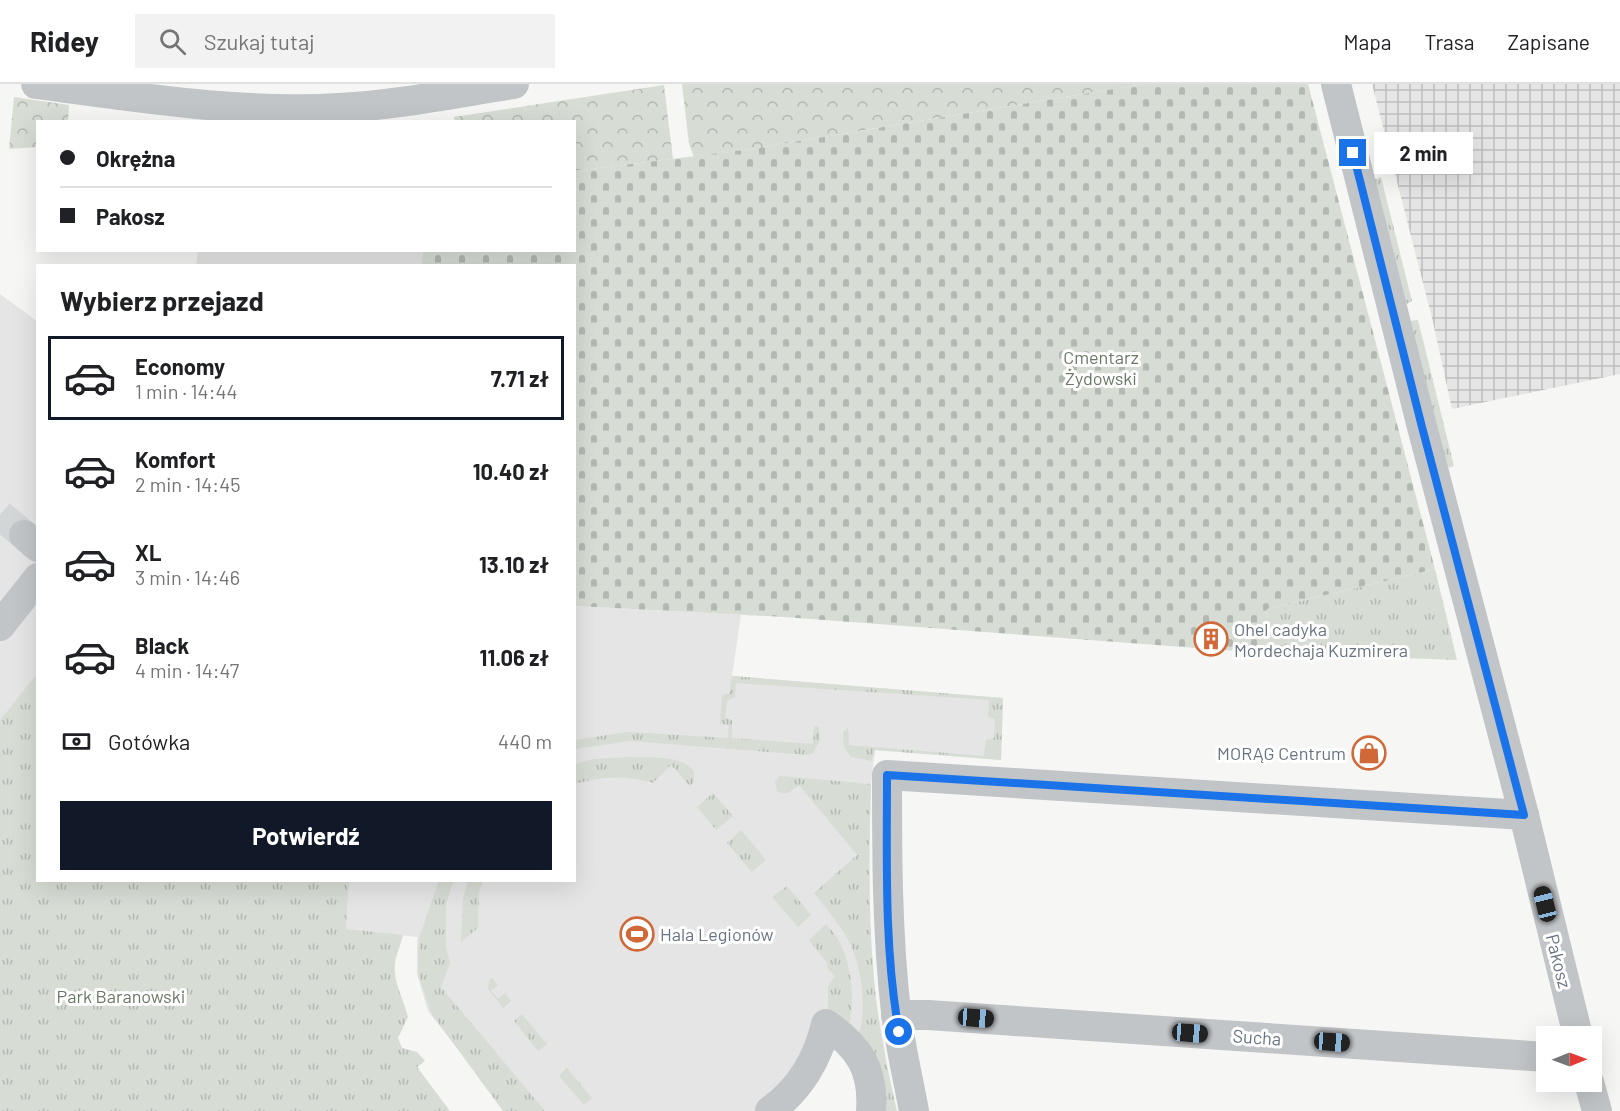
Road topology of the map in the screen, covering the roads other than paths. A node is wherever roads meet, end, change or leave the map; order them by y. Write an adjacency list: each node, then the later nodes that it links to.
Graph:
1 (36, 84): 2 (street)
2 (514, 84)
3 (1336, 84): 6 (street, Pakosz)
4 (36, 581): 5 (street)
5 (0, 626)
6 (1524, 815): 7 (street); 8 (street, Pakosz)
7 (896, 1015): 9 (street, Sucha); 13 (street)
8 (1576, 1026)
9 (1536, 1056)
10 (1592, 1092): 14 (street)
11 (770, 1111): 12 (street)
12 (871, 1111)
13 (914, 1111)
14 (1597, 1111)

